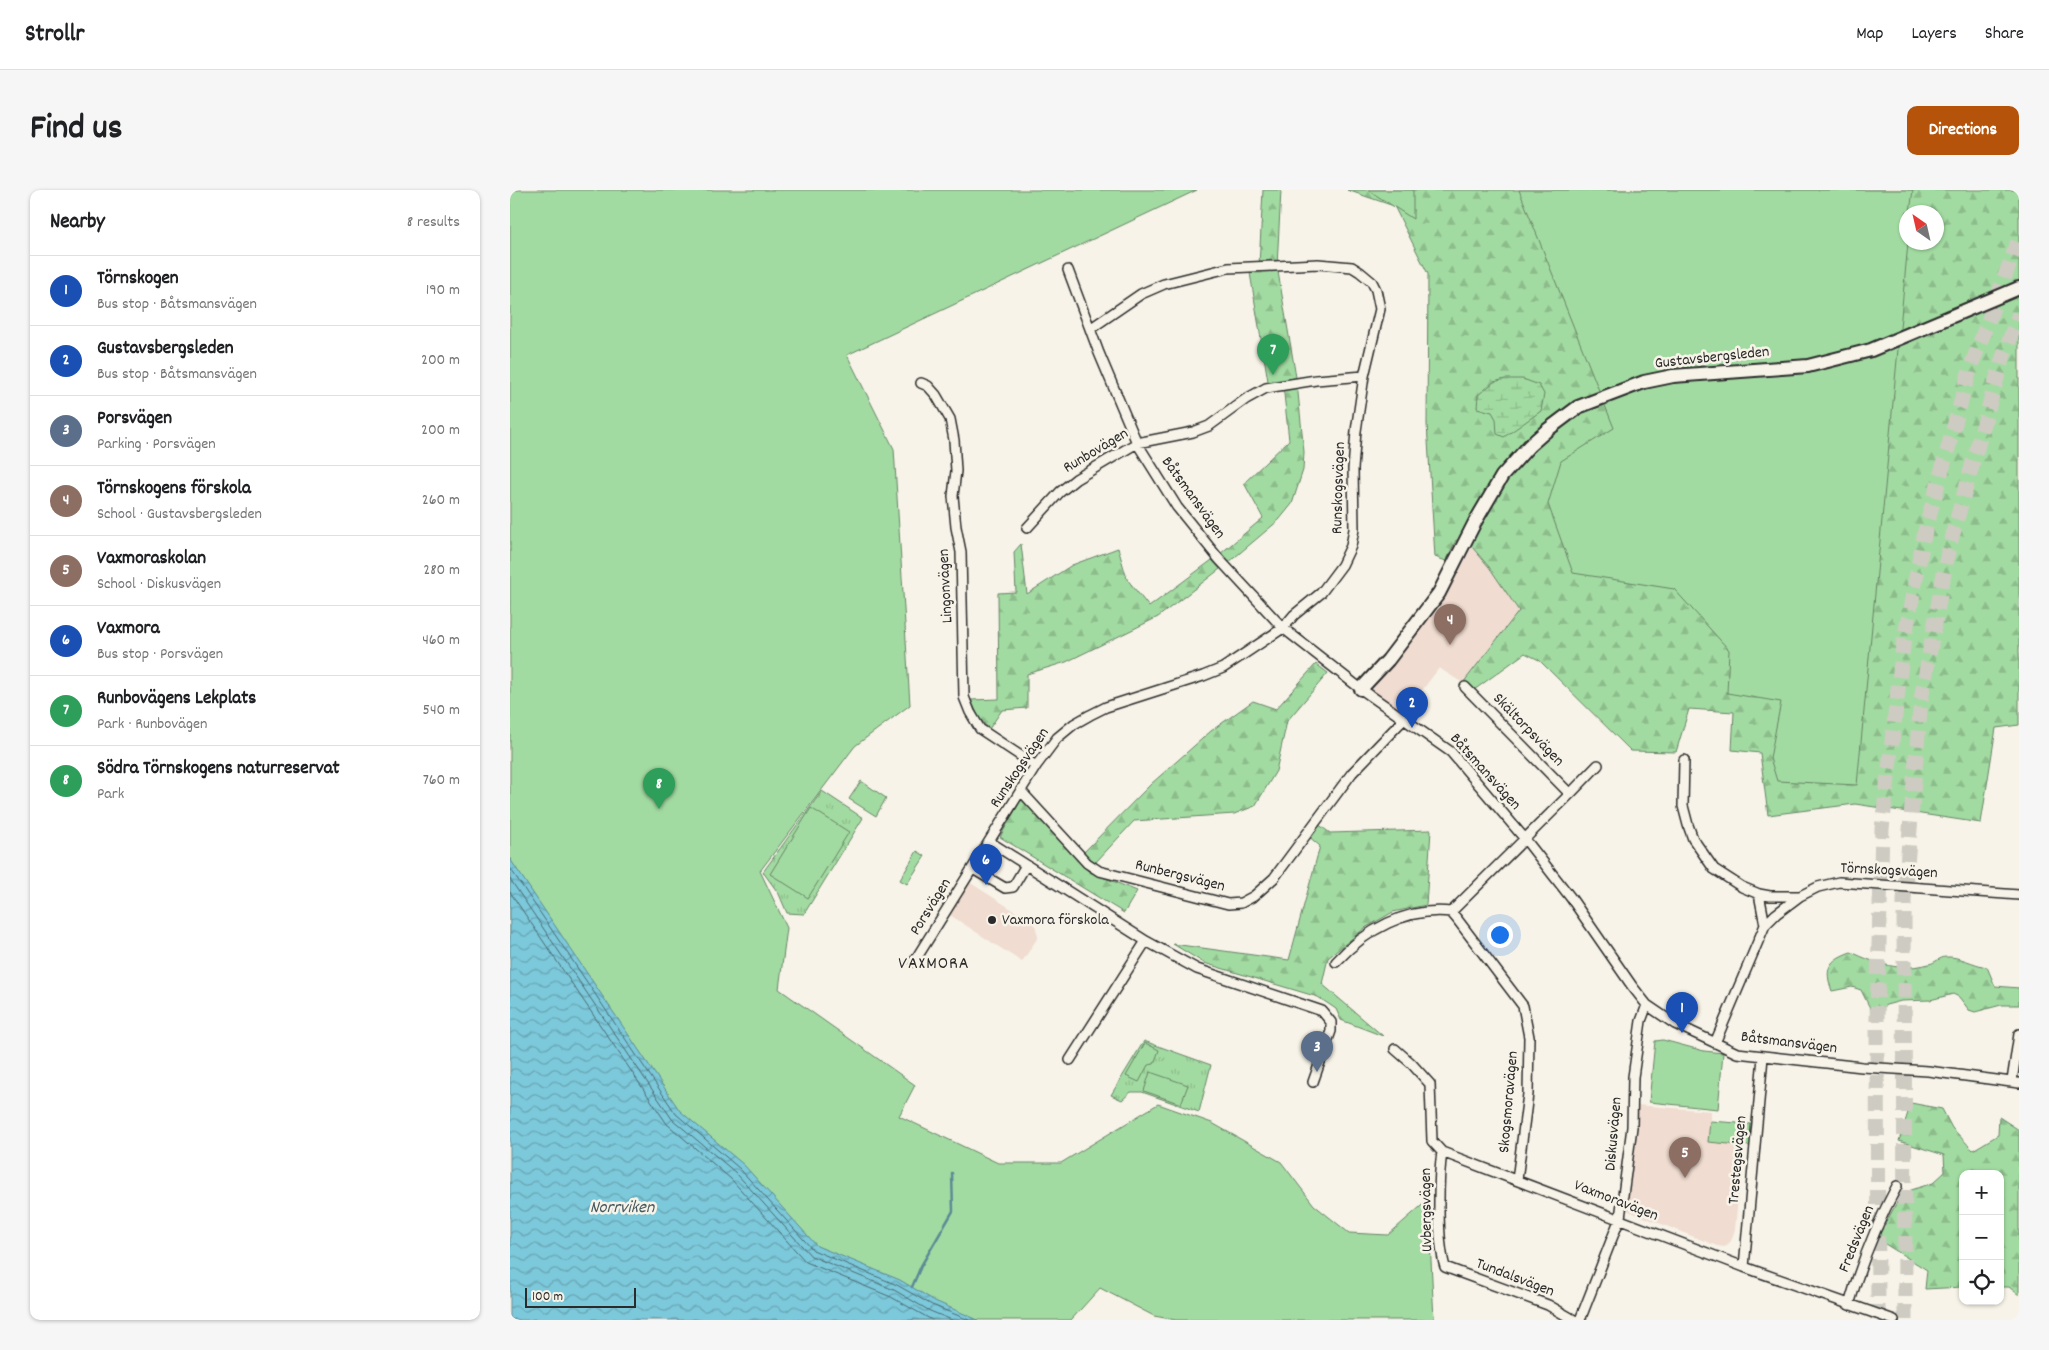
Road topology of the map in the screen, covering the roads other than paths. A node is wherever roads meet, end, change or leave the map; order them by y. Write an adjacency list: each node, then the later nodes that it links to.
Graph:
1 (1068, 270): 3 (street, Båtsmansvägen)
2 (2019, 288): 10 (street, Gustavsbergsleden)
3 (1090, 329): 4 (street, Runskogsvägen); 6 (street, Båtsmansvägen)
4 (1364, 376): 6 (street, Runbovägen); 8 (street, Runskogsvägen)
5 (922, 383): 14 (street, Lingonvägen)
6 (1137, 443): 7 (street, Runbovägen); 8 (street, Båtsmansvägen)
7 (1027, 528)
8 (1283, 628): 10 (street, Båtsmansvägen); 14 (street, Runskogsvägen)
9 (1465, 687): 16 (street, Skältorpsvägen)
10 (1362, 689): 11 (street, Båtsmansvägen)
11 (1404, 719): 15 (street, Runbergsvägen); 17 (street, Båtsmansvägen)
12 (1684, 760): 21 (street, Törnskogsvägen)
13 (1598, 765): 16 (street)
14 (1036, 766): 15 (street, Runskogsvägen)
15 (1021, 791): 18 (street, Runskogsvägen)
16 (1570, 794): 17 (street)
17 (1525, 839): 24 (street); 29 (street, Båtsmansvägen)
18 (990, 842): 19 (street); 20 (street, Porsvägen)
19 (1026, 865): 20 (street, Porsvägen); 26 (street)
20 (973, 869): 27 (street, Porsvägen)
21 (1759, 894): 23 (street, Törnskogsvägen); 25 (street)
22 (2019, 895): 23 (street, Törnskogsvägen)
23 (1800, 896): 25 (street)
24 (1451, 912): 28 (street); 38 (street, Skogsmoravägen)
25 (1765, 925): 31 (street)
26 (1146, 941): 34 (street); 35 (street)
27 (914, 962)
28 (1336, 962)
29 (1647, 1004): 31 (street, Båtsmansvägen); 40 (street, Diskusvägen)
30 (2019, 1034): 36 (street)
31 (1715, 1043): 33 (street, Båtsmansvägen)
32 (1395, 1049): 37 (street)
33 (1763, 1057): 36 (street, Båtsmansvägen); 42 (street, Trestegsvägen)
34 (1070, 1060)
35 (1313, 1082)
36 (2016, 1082)
37 (1442, 1152): 38 (street, Vaxmoravägen); 41 (street, Uvbergsvägen)
38 (1517, 1180): 40 (street, Vaxmoravägen)
39 (1897, 1186): 43 (street, Fredsvägen)
40 (1620, 1218): 42 (street, Vaxmoravägen); 45 (street, Diskusvägen)
41 (1445, 1267): 44 (street, Tundalsvägen)
42 (1744, 1267): 43 (street, Vaxmoravägen)
43 (1849, 1305): 46 (street, Vaxmoravägen)
44 (1574, 1320)
45 (1580, 1320)
46 (1894, 1320)

